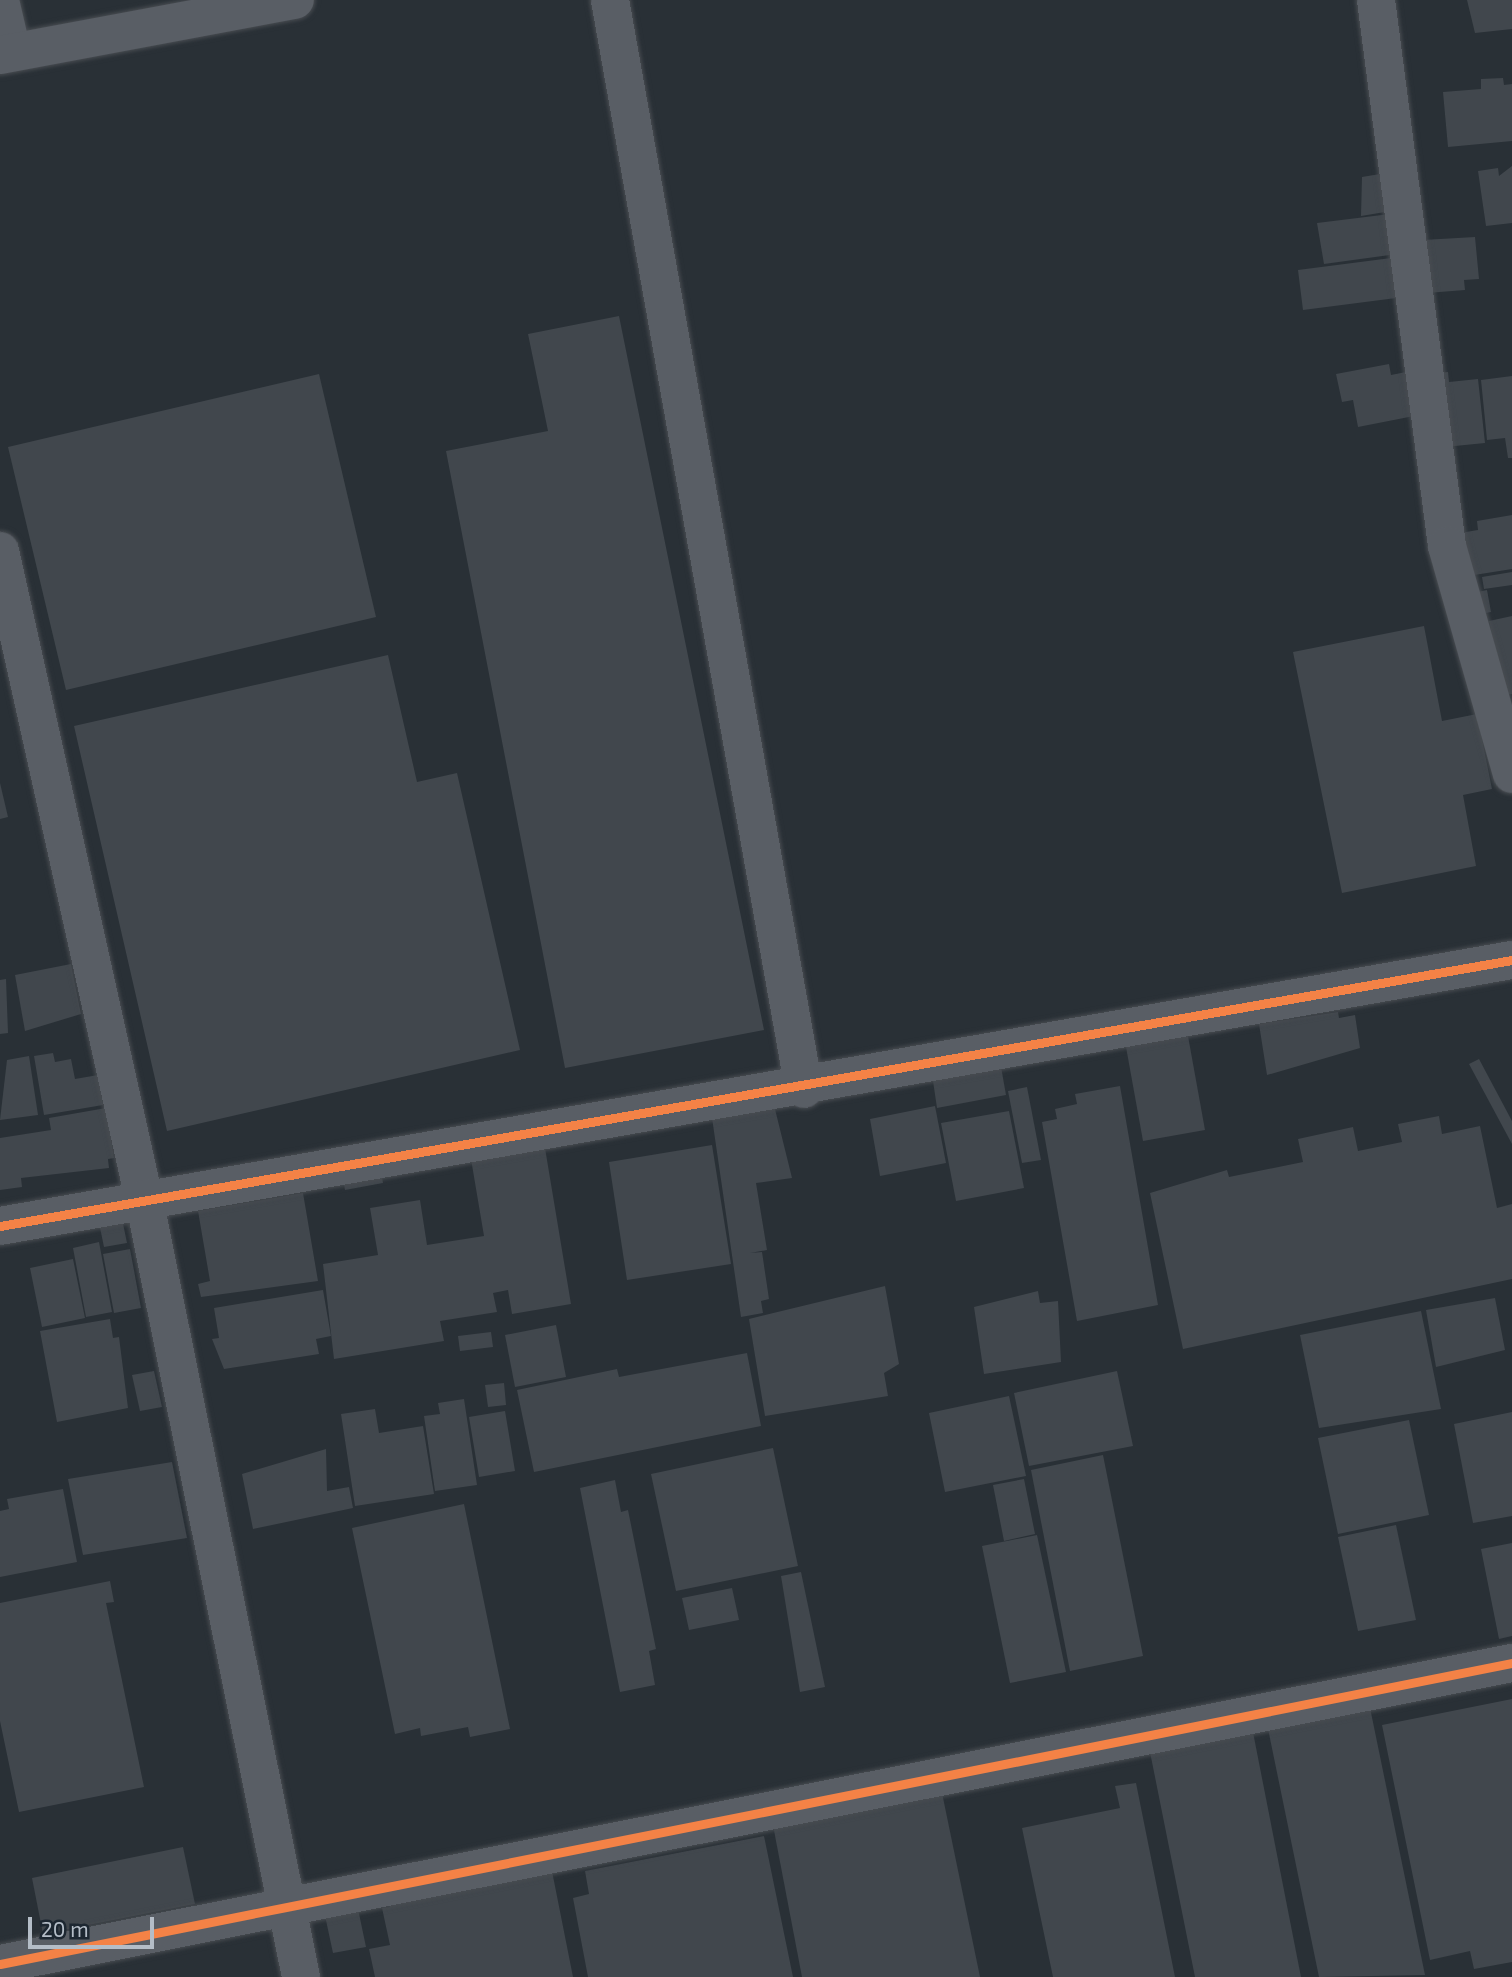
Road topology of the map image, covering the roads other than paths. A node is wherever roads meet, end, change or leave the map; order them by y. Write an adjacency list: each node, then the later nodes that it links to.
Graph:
1 (0, 0): 5 (street)
2 (295, 0): 5 (street)
3 (610, 0): 9 (street)
4 (1376, 0): 7 (street)
5 (6, 54)
6 (0, 551): 10 (street)
7 (1512, 774)
8 (1512, 960): 9 (street)
9 (804, 1089): 10 (street)
10 (144, 1199): 11 (street); 13 (street)
11 (0, 1226)
12 (1512, 1663): 13 (street)
13 (286, 1908): 14 (street); 15 (street)
14 (0, 1964)
15 (301, 1977)

